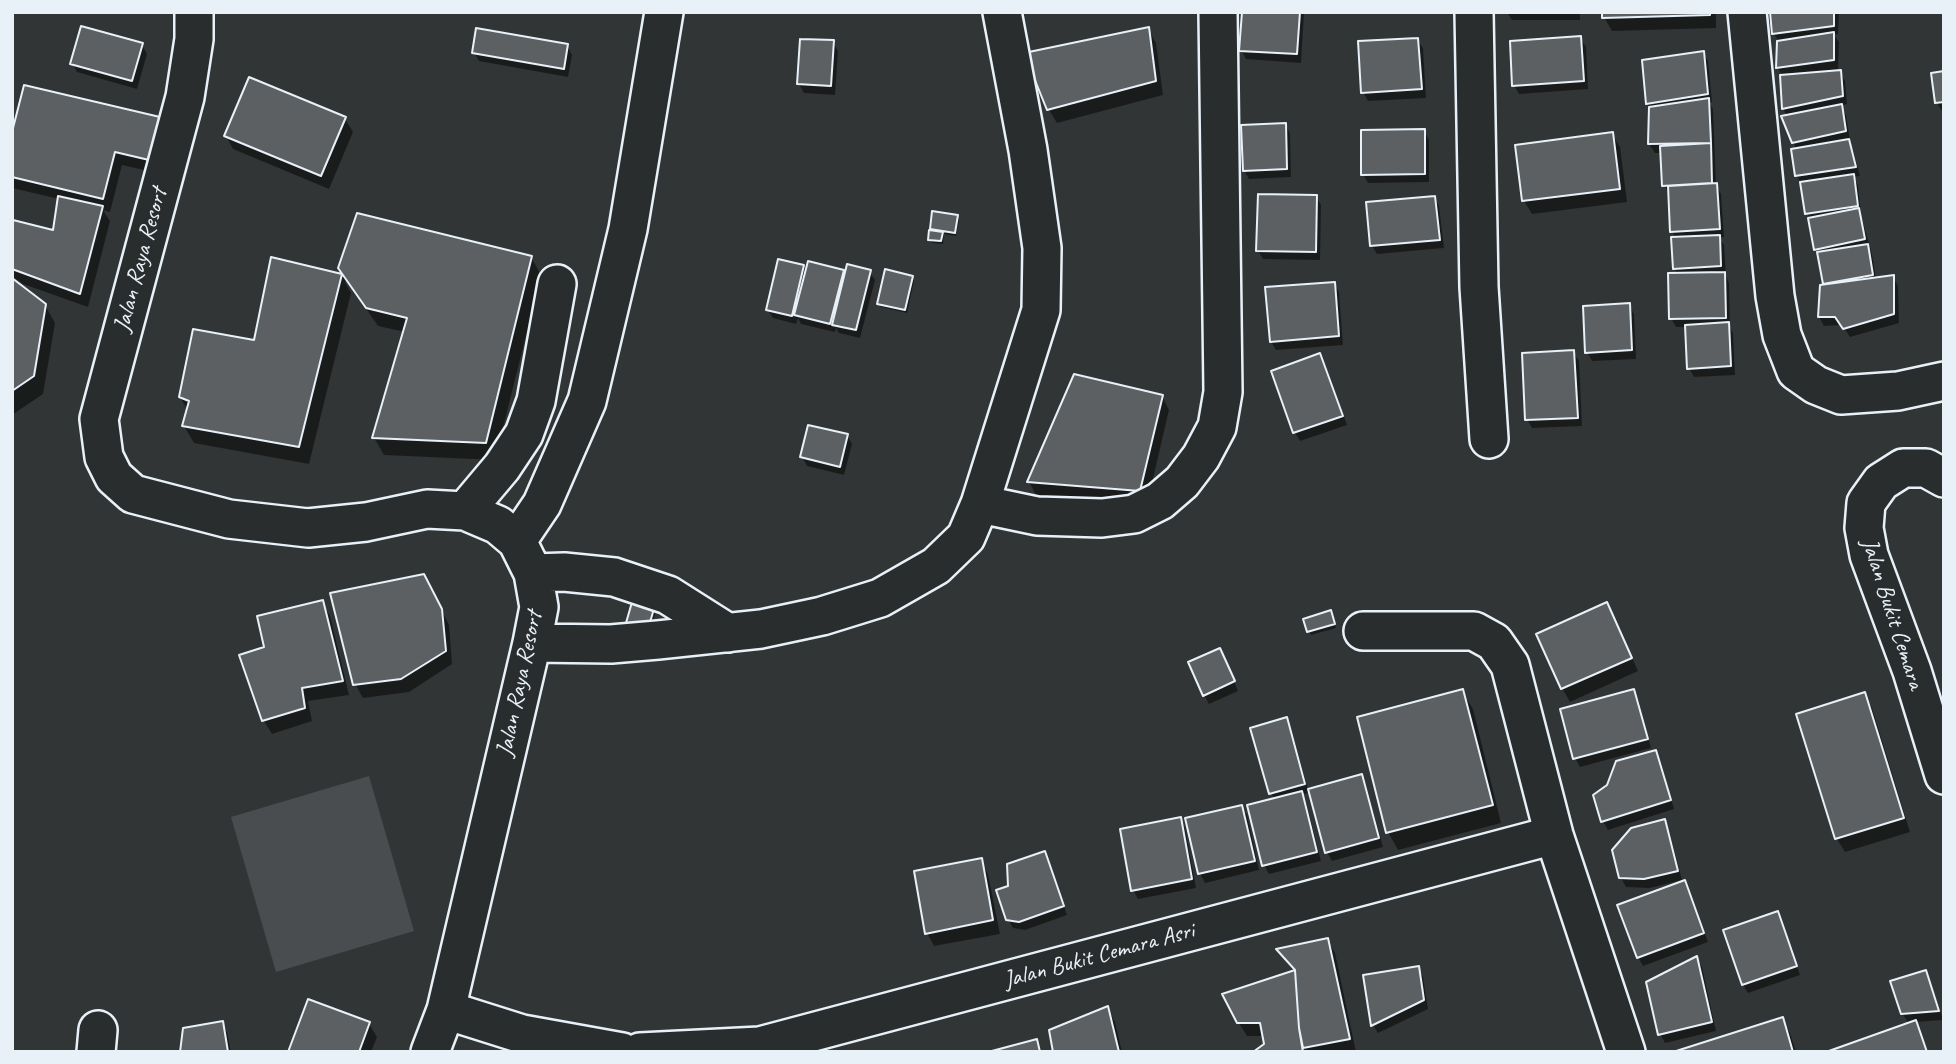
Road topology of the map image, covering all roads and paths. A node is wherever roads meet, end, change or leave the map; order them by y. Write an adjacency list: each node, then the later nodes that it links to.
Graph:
1 (194, 12): 12 (street, Jalan Raya Resort)
2 (664, 12): 13 (street)
3 (1002, 12): 11 (street)
4 (1218, 12): 11 (street)
5 (1474, 12): 9 (street)
6 (1747, 12): 8 (street)
7 (557, 284): 12 (street)
8 (1944, 382)
9 (1489, 439)
10 (1944, 478): 17 (street, Jalan Bukit Cemara)
11 (980, 504): 15 (street)
12 (465, 512): 13 (street, Jalan Raya Resort)
13 (525, 557): 15 (street); 16 (street, Jalan Raya Resort)
14 (1363, 631): 18 (street)
15 (728, 633): 16 (street)
16 (532, 643): 19 (street, Jalan Raya Resort)
17 (1944, 775)
18 (1554, 835): 22 (street, Jalan Bukit Cemara Asri); 23 (street)
19 (446, 1010): 20 (street, Jalan Raya Resort); 21 (street)
20 (430, 1052)
21 (622, 1052)
22 (640, 1052)
23 (1626, 1052)

